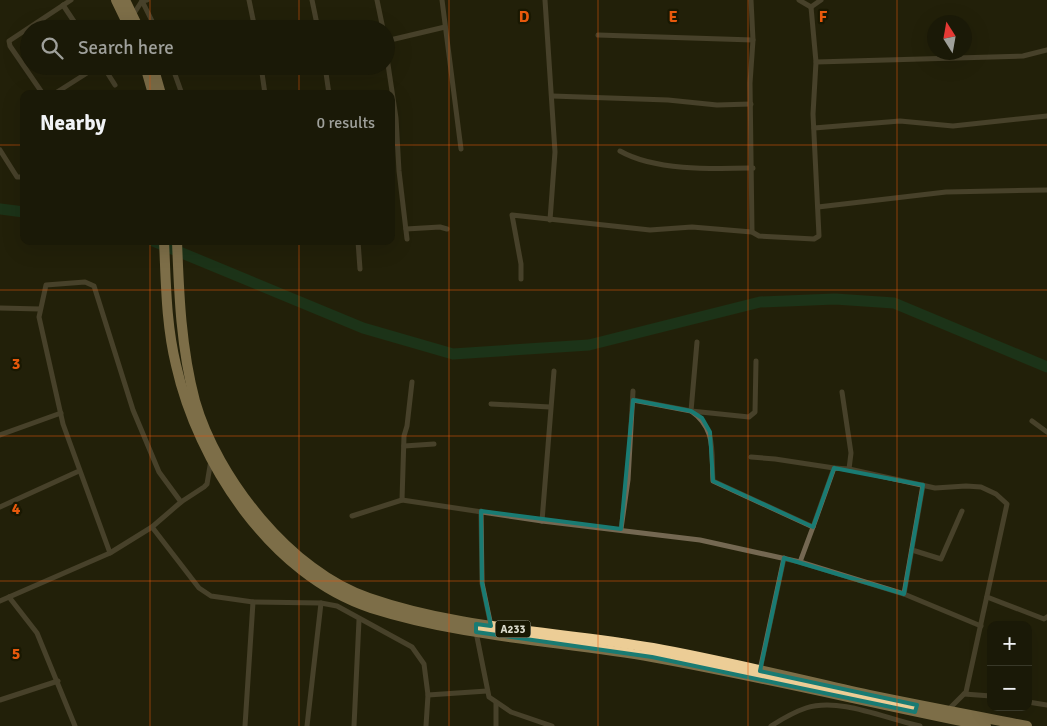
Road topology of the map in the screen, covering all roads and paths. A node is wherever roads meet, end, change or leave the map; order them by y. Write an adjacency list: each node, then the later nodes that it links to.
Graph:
1 (71, 0): 13 (street)
2 (116, 0): 18 (highway)
3 (125, 0): 15 (highway)
4 (249, 0): 21 (street)
5 (312, 0): 22 (street)
6 (377, 0): 23 (street)
7 (442, 0): 24 (street)
8 (545, 0): 50 (street)
9 (751, 0): 28 (street)
10 (799, 0): 14 (street)
11 (821, 0): 14 (street)
12 (144, 1): 15 (street); 20 (street)
13 (63, 5): 16 (street); 17 (street)
14 (811, 7): 31 (street)
15 (133, 15): 19 (highway)
16 (40, 20)
17 (73, 20)
18 (126, 20)
19 (135, 20)
20 (152, 20)
21 (253, 20)
22 (316, 20)
23 (381, 20)
24 (445, 27): 27 (street); 55 (street)
25 (20, 33): 30 (street)
26 (598, 35): 28 (street)
27 (395, 39)
28 (753, 40): 51 (street)
29 (1047, 50): 31 (street)
30 (20, 61)
31 (816, 62): 54 (street)
32 (30, 75): 42 (street)
33 (84, 75): 43 (street)
34 (109, 75): 41 (street)
35 (148, 75): 44 (highway)
36 (156, 75): 45 (highway)
37 (175, 75): 46 (street)
38 (262, 75): 47 (street)
39 (326, 75): 48 (street)
40 (390, 75): 49 (street)
41 (115, 85)
42 (40, 90)
43 (60, 90)
44 (152, 90)
45 (160, 90)
46 (181, 90)
47 (264, 90)
48 (328, 90)
49 (392, 90)
50 (552, 96): 51 (street); 64 (street)
51 (751, 104): 60 (street)
52 (395, 111): 58 (street)
53 (1047, 116): 54 (street)
54 (814, 128): 63 (street)
55 (461, 149)
56 (0, 150): 61 (street)
57 (620, 151): 60 (street)
58 (398, 155): 59 (street); 65 (street)
59 (395, 156)
60 (753, 168): 67 (street)
61 (20, 177)
62 (1047, 190): 63 (street)
63 (818, 206): 67 (street)
64 (550, 220): 67 (street); 73 (street)
65 (406, 228): 66 (street); 68 (street)
66 (447, 229)
67 (752, 232)
68 (407, 239)
69 (164, 245): 93 (highway, A233)
70 (177, 245): 122 (highway, A233)
71 (358, 245): 72 (street)
72 (360, 269)
73 (521, 279)
74 (0, 308): 75 (street)
75 (40, 309): 86 (street); 99 (street)
76 (697, 342): 85 (street)
77 (756, 361): 85 (street)
78 (554, 371): 84 (street)
79 (412, 382): 91 (street)
80 (633, 391): 82 (street)
81 (842, 392): 95 (street)
82 (632, 400): 85 (street); 107 (street)
83 (491, 404): 84 (street)
84 (550, 407): 104 (street)
85 (691, 410): 106 (street)
86 (61, 413): 89 (street); 96 (street)
87 (1032, 421): 88 (street)
88 (1047, 432)
89 (0, 434)
90 (434, 444): 91 (street)
91 (404, 446): 98 (street)
92 (751, 457): 94 (street)
93 (211, 460): 99 (street); 122 (highway, A233)
94 (834, 468): 95 (street); 106 (street)
95 (848, 469): 97 (street)
96 (79, 471): 100 (street); 109 (street)
97 (923, 485): 108 (street); 114 (street)
98 (402, 500): 102 (street); 103 (street)
99 (181, 502): 105 (street)
100 (0, 507)
101 (962, 510): 108 (street)
102 (480, 511): 104 (street); 120 (street)
103 (352, 516)
104 (542, 521): 107 (street)
105 (152, 527): 109 (street); 116 (street)
106 (812, 527): 111 (street)
107 (622, 530): 110 (street)
108 (912, 550): 112 (street)
109 (110, 553): 113 (street)
110 (784, 558): 111 (street); 123 (street)
111 (800, 562): 112 (street)
112 (904, 594): 121 (street)
113 (8, 597): 115 (street); 124 (street)
114 (987, 597): 118 (street); 121 (street)
115 (0, 601)
116 (253, 602): 117 (street); 136 (street)
117 (321, 603): 119 (street); 137 (street)
118 (1047, 617)
119 (359, 620): 127 (street); 138 (street)
120 (490, 626): 122 (highway, A233); 123 (highway, A233)
121 (981, 626): 126 (street)
122 (476, 628): 125 (street); 133 (highway, A233)
123 (760, 670): 133 (highway, A233)
124 (58, 681): 129 (street); 135 (street)
125 (487, 690): 127 (street); 131 (street)
126 (964, 694): 128 (street); 134 (street)
127 (428, 696): 139 (street)
128 (987, 696)
129 (0, 700)
130 (1032, 703): 132 (street)
131 (496, 704): 140 (street); 141 (street)
132 (1047, 705)
133 (916, 708): 134 (highway, A233); 144 (highway, A233)
134 (948, 711): 145 (highway, A233)
135 (75, 726)
136 (245, 726)
137 (307, 726)
138 (354, 726)
139 (426, 726)
140 (496, 726)
141 (552, 726)
142 (772, 726): 143 (street)
143 (920, 726)
144 (986, 726)
145 (1027, 726)

